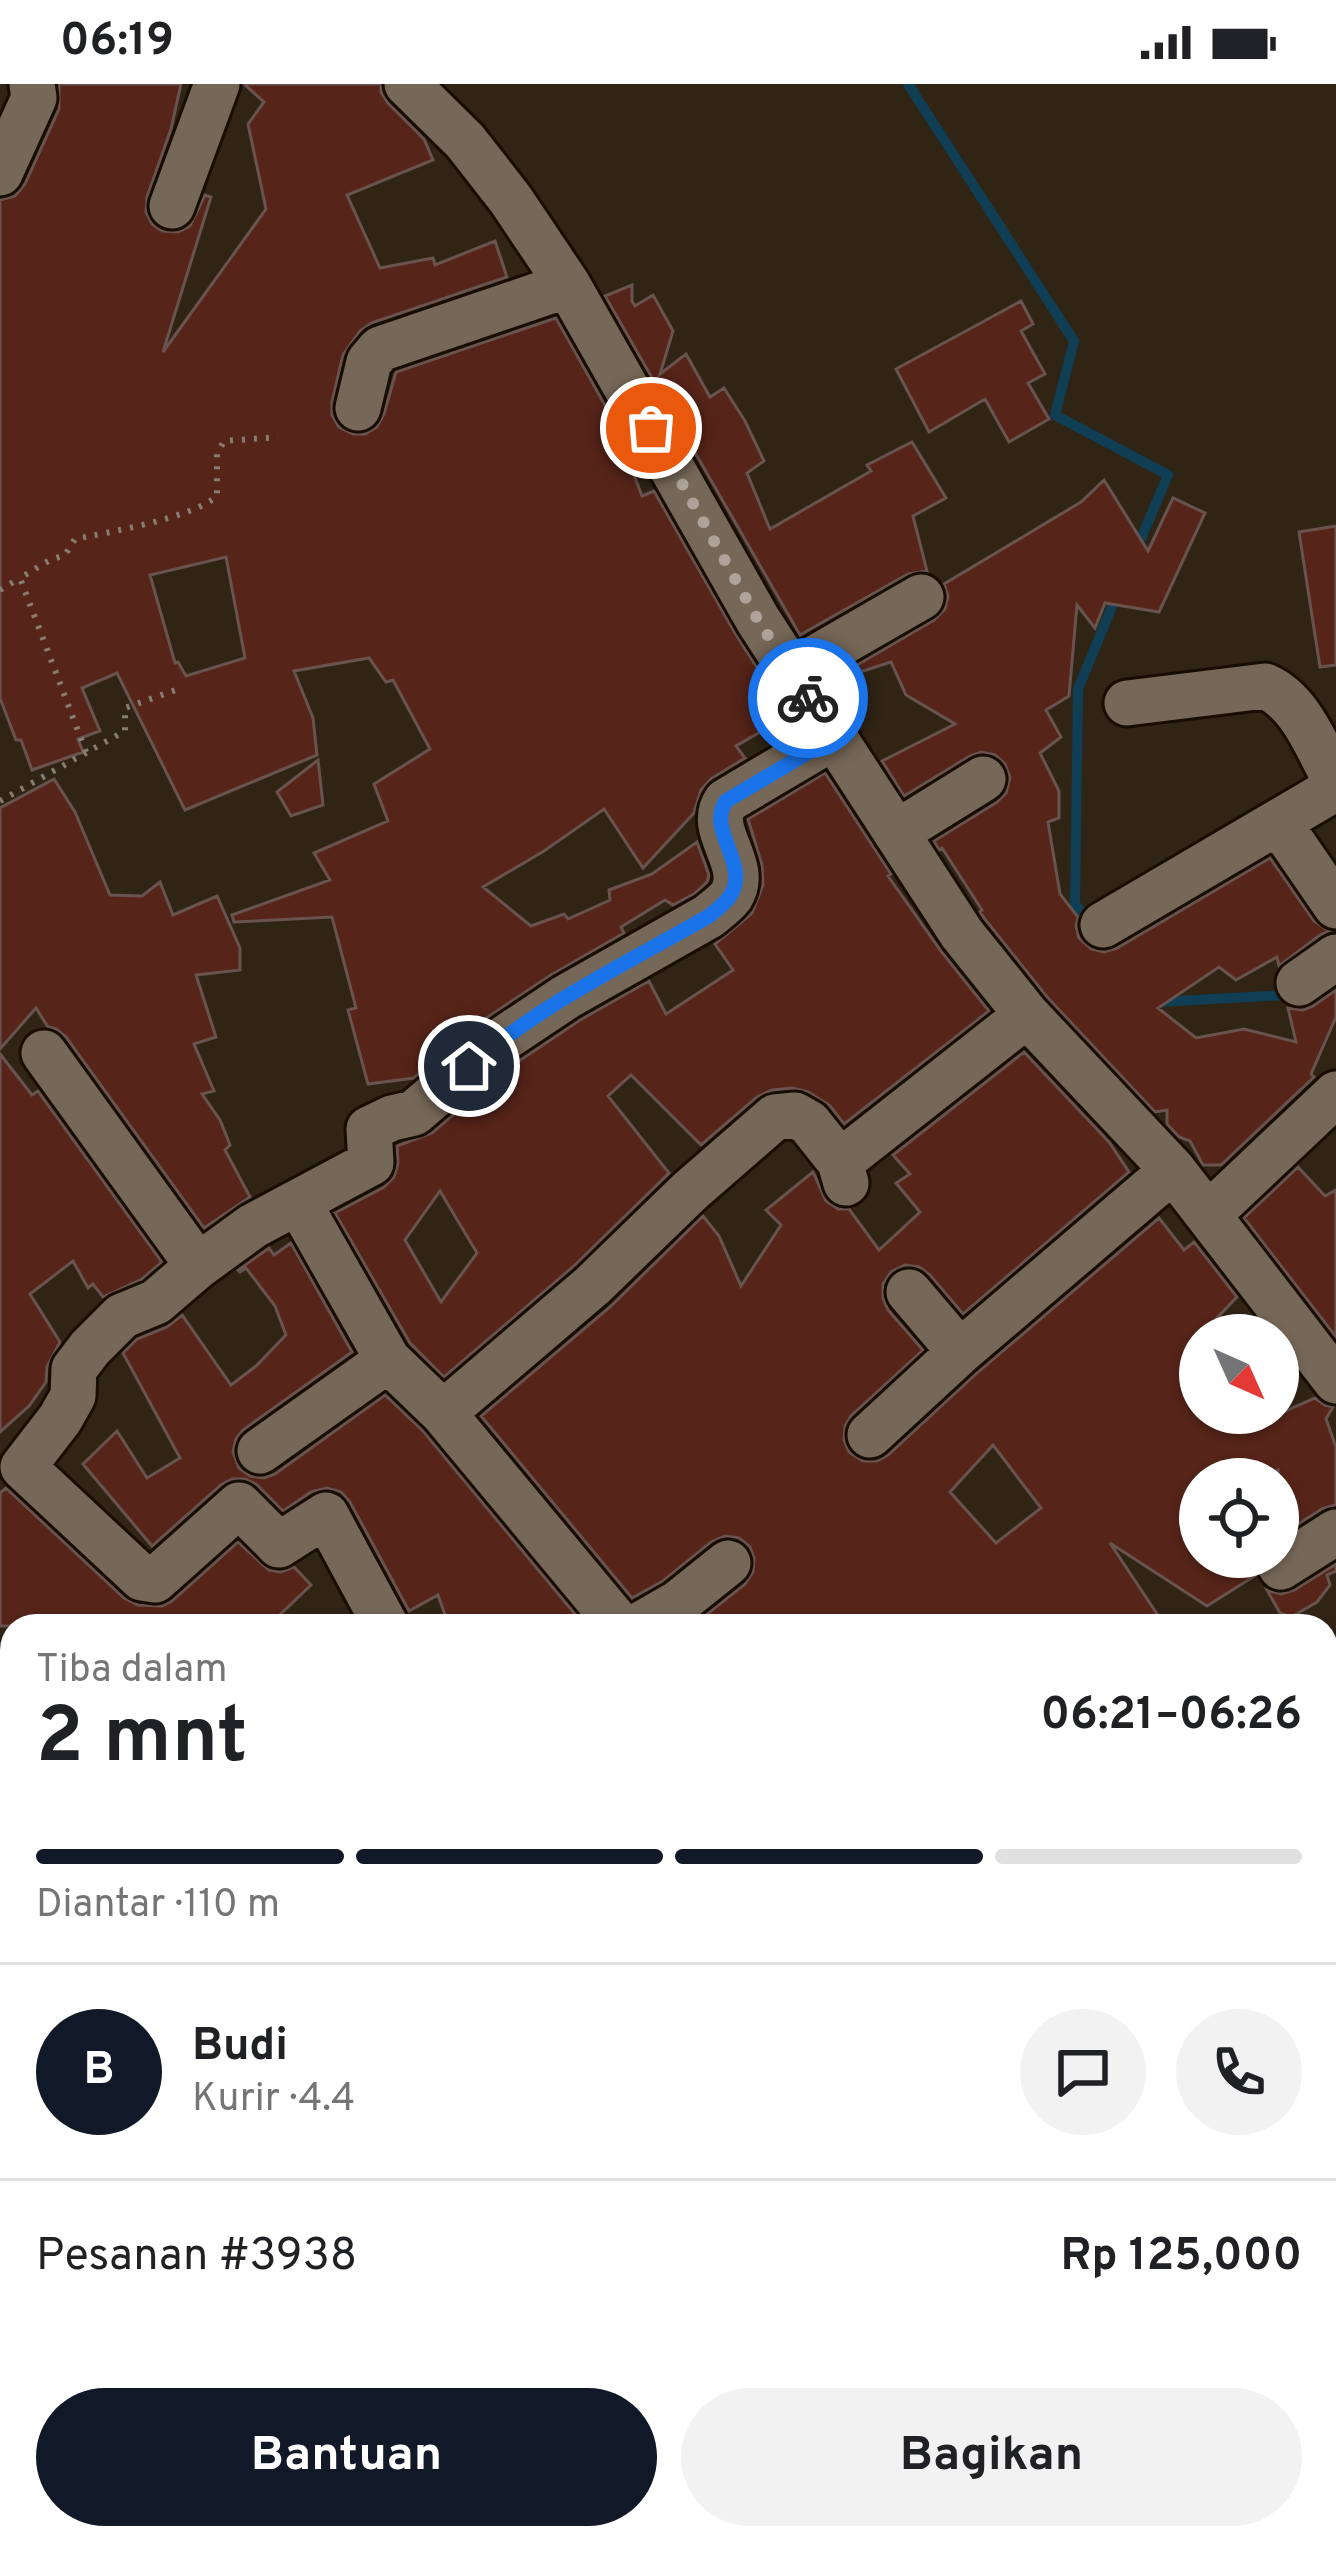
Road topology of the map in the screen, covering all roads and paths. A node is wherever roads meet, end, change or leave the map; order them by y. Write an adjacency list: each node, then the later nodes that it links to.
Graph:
1 (32, 84): 4 (street)
2 (217, 84): 5 (street)
3 (407, 84): 6 (street)
4 (0, 173)
5 (172, 206)
6 (568, 285): 7 (street); 12 (street)
7 (358, 408)
8 (278, 436): 9 (path)
9 (20, 578): 10 (path); 16 (path)
10 (0, 590)
11 (921, 597): 12 (street)
12 (791, 672): 15 (street)
13 (176, 690): 16 (path)
14 (1126, 703): 18 (street)
15 (834, 737): 21 (street); 30 (street)
16 (86, 752): 19 (path)
17 (983, 779): 21 (street)
18 (1336, 784): 20 (street)
19 (0, 801)
20 (1279, 823): 22 (street); 23 (street)
21 (896, 833): 24 (street)
22 (1336, 906)
23 (1103, 925)
24 (1027, 1015): 27 (street); 35 (street)
25 (44, 1053): 30 (street)
26 (1336, 1094): 28 (street)
27 (1173, 1170): 28 (street); 32 (street)
28 (1208, 1215): 34 (street)
29 (309, 1221): 33 (street)
30 (198, 1266): 38 (street)
31 (909, 1292): 32 (street)
32 (960, 1352): 36 (street)
33 (388, 1360): 35 (street); 37 (street)
34 (1336, 1381)
35 (443, 1413): 43 (street)
36 (870, 1436)
37 (260, 1451)
38 (11, 1456): 42 (street)
39 (1336, 1532): 40 (street)
40 (1299, 1556)
41 (728, 1563): 44 (street)
42 (380, 1614)
43 (610, 1614)
44 (660, 1614)

